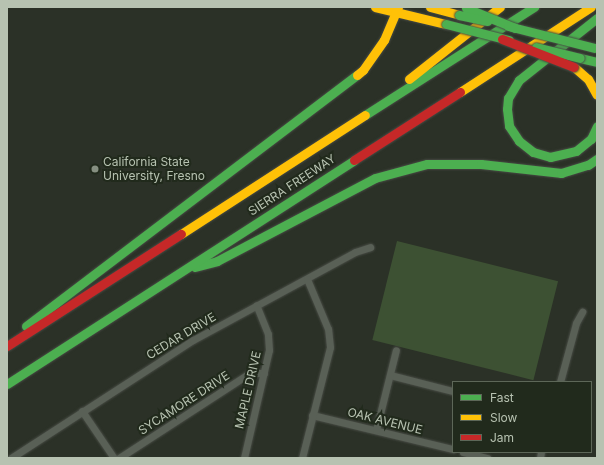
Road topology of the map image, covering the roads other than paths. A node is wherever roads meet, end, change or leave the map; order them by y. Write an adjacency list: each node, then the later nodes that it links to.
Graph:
1 (375, 7): 6 (main road)
2 (430, 7): 7 (main road)
3 (500, 7): 14 (main road)
4 (534, 7): 14 (main road, SIERRA FREEWAY)
5 (591, 7): 17 (main road, SIERRA FREEWAY)
6 (397, 10): 9 (main road, bridge); 21 (main road)
7 (463, 10): 10 (main road, bridge)
8 (597, 18): 13 (main road)
9 (502, 38): 11 (main road, bridge); 12 (main road, bridge)
10 (596, 48)
11 (597, 62)
12 (597, 95)
13 (597, 126)
14 (341, 133): 22 (main road, SIERRA FREEWAY)
15 (597, 159): 17 (main road)
16 (370, 247): 18 (street, CEDAR DRIVE)
17 (183, 270): 27 (main road, SIERRA FREEWAY)
18 (307, 279): 19 (street, CEDAR DRIVE); 30 (street)
19 (256, 305): 24 (street, MAPLE DRIVE); 29 (street, CEDAR DRIVE)
20 (582, 312): 26 (street)
21 (7, 340)
22 (7, 346)
23 (396, 350): 25 (street)
24 (264, 373): 36 (street, SYCAMORE DRIVE); 37 (street, MAPLE DRIVE)
25 (390, 375): 28 (street); 31 (street)
26 (560, 381)
27 (7, 384)
28 (452, 391)
29 (82, 411): 34 (street, CEDAR DRIVE); 35 (street)
30 (312, 415): 31 (street, OAK AVENUE); 38 (street)
31 (376, 430): 32 (street, OAK AVENUE)
32 (452, 450)
33 (467, 453): 39 (street)
34 (11, 458)
35 (114, 458)
36 (119, 458)
37 (244, 458)
38 (302, 458)
39 (488, 458)

